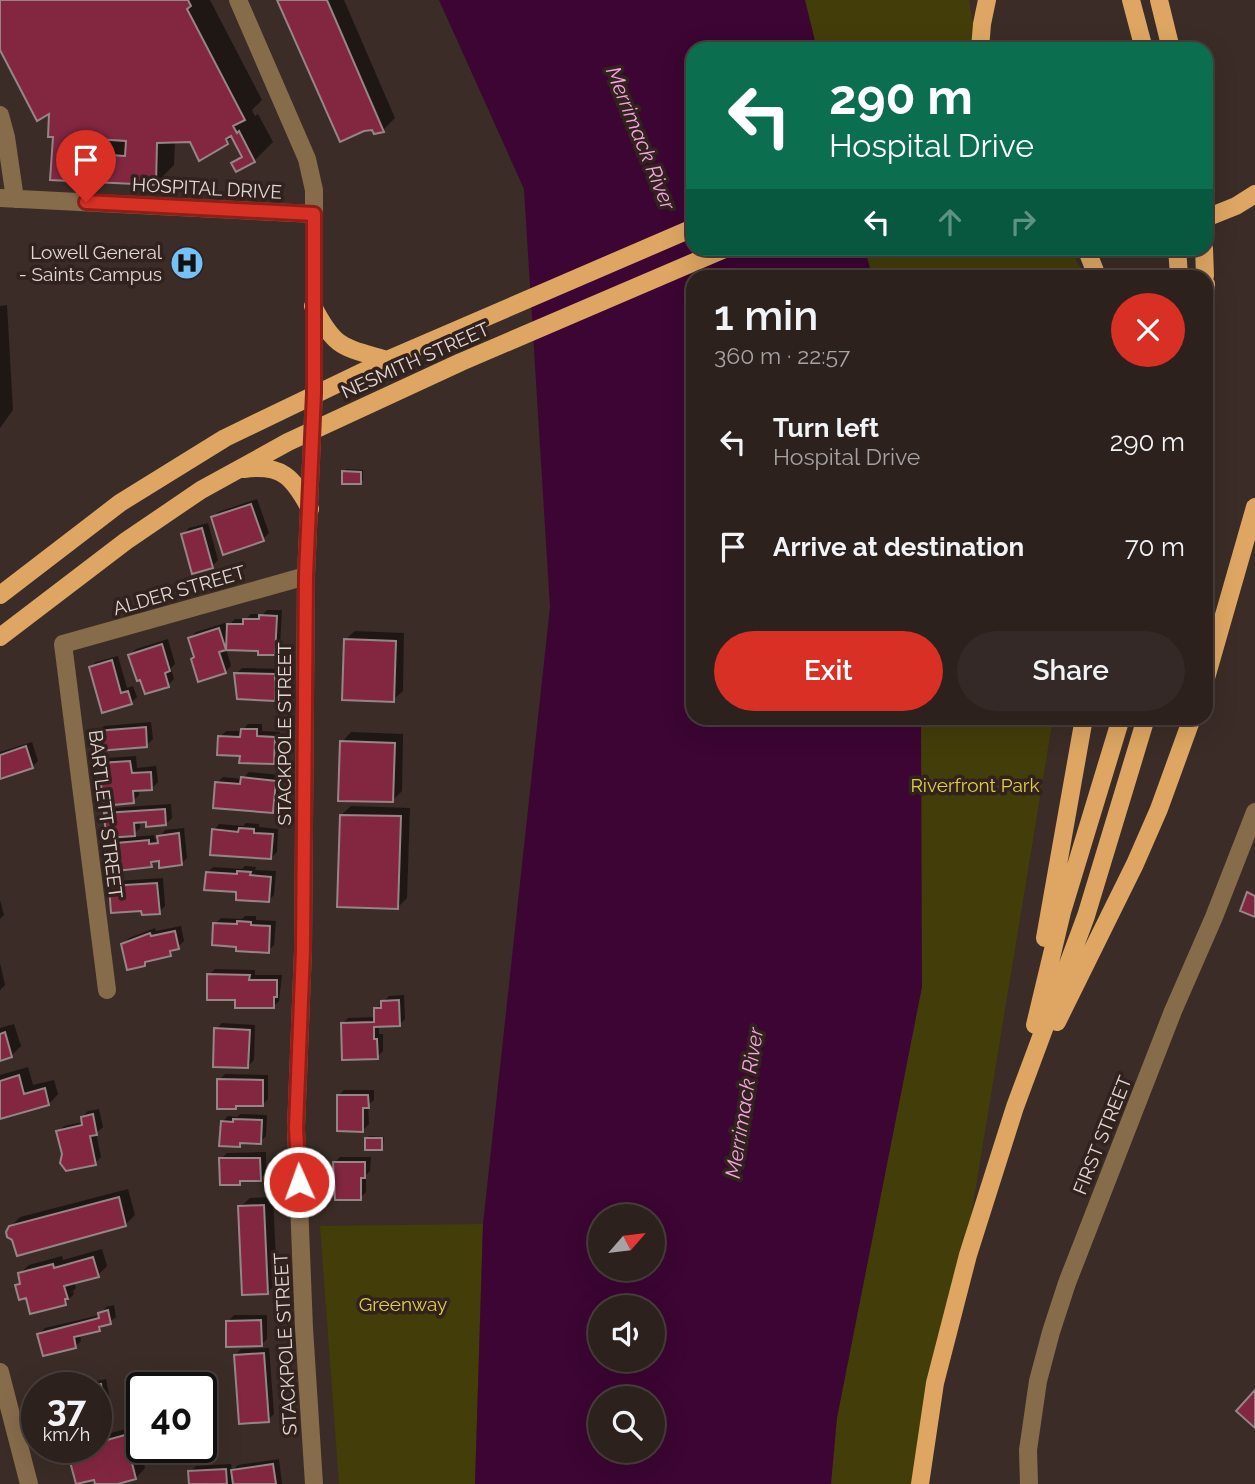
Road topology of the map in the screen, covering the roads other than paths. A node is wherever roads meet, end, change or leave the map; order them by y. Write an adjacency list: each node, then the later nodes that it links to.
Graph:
1 (238, 0): 11 (street, STACKPOLE STREET)
2 (1131, 0): 6 (main road)
3 (1159, 0): 7 (main road)
4 (986, 2): 5 (main road)
5 (980, 42)
6 (1142, 42)
7 (1169, 42)
8 (0, 115): 10 (street)
9 (1255, 194): 12 (main road)
10 (7, 198): 11 (street, HOSPITAL DRIVE)
11 (314, 214): 15 (street, STACKPOLE STREET)
12 (1213, 215)
13 (686, 232): 16 (main road, NESMITH STREET)
14 (708, 256): 18 (main road, NESMITH STREET)
15 (313, 306): 16 (main road); 17 (street, STACKPOLE STREET)
16 (387, 360): 17 (main road, NESMITH STREET)
17 (314, 393): 18 (street, STACKPOLE STREET); 23 (main road, NESMITH STREET)
18 (313, 431): 19 (main road, NESMITH STREET); 21 (street, STACKPOLE STREET)
19 (237, 469): 21 (main road); 24 (main road, NESMITH STREET)
20 (1255, 507): 26 (main road)
21 (310, 509): 22 (street, STACKPOLE STREET)
22 (306, 576): 25 (street, ALDER STREET); 36 (street, STACKPOLE STREET)
23 (0, 595)
24 (0, 637)
25 (62, 644): 32 (street, BARTLETT STREET)
26 (1213, 655)
27 (1083, 725): 33 (main road)
28 (1119, 725): 33 (main road)
29 (1144, 725): 33 (main road)
30 (1189, 725): 33 (main road)
31 (1255, 812): 38 (street, FIRST STREET)
32 (107, 990)
33 (1015, 1107): 37 (main road)
34 (0, 1372): 35 (street)
35 (29, 1484)
36 (314, 1484)
37 (920, 1484)
38 (1029, 1484)

